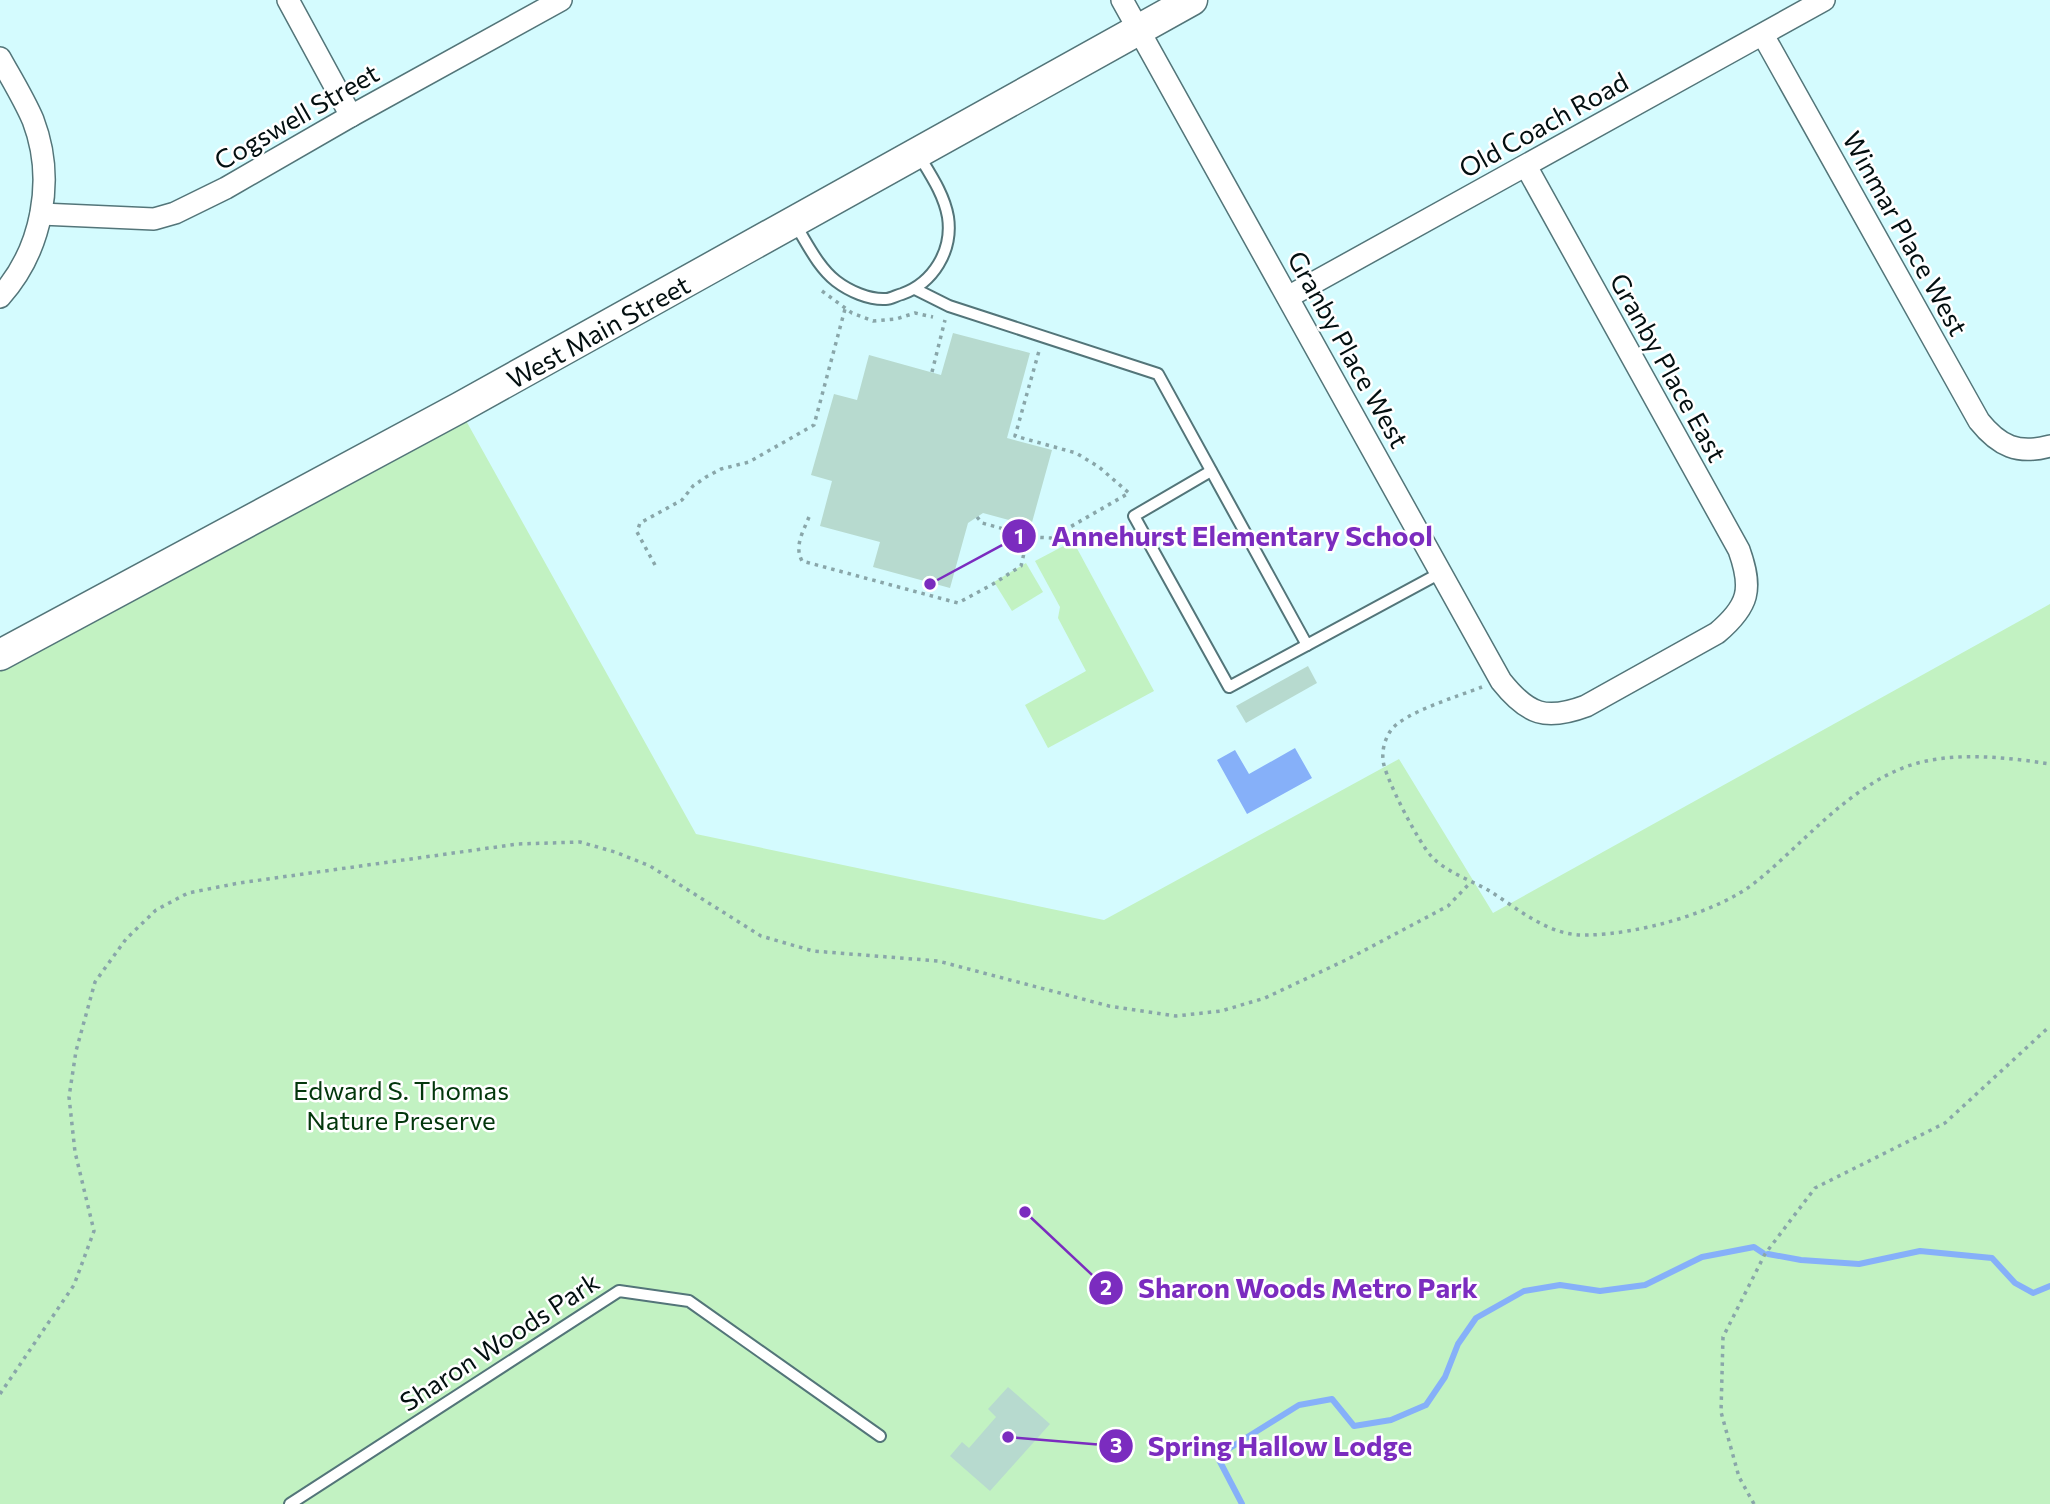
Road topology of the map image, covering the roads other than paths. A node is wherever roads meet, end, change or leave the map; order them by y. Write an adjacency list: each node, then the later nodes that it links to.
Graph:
1 (288, 0): 9 (street)
2 (561, 0): 9 (street, Cogswell Street)
3 (1122, 0): 6 (street, Granby Place West)
4 (1192, 0): 6 (main road, West Main Street)
5 (1824, 0): 7 (street, Old Coach Road)
6 (1139, 29): 10 (main road, West Main Street); 16 (street, Granby Place West)
7 (1763, 34): 11 (street, Old Coach Road); 17 (street, Winmar Place West)
8 (0, 58): 12 (street)
9 (351, 116): 12 (street, Cogswell Street)
10 (918, 153): 13 (main road, West Main Street); 14 (lane)
11 (1526, 166): 16 (street, Old Coach Road); 22 (street, Granby Place East)
12 (41, 214): 15 (street)
13 (794, 222): 14 (lane); 21 (main road, West Main Street)
14 (915, 289): 18 (lane)
15 (0, 297)
16 (1287, 297): 19 (street, Granby Place West)
17 (2050, 446)
18 (1211, 471): 20 (lane); 20 (lane)
19 (1442, 572): 20 (lane); 22 (street, Granby Place West)
20 (1307, 645)
21 (0, 655)
22 (1539, 713)
23 (880, 1436): 24 (lane, Sharon Woods Park)
24 (290, 1504)

